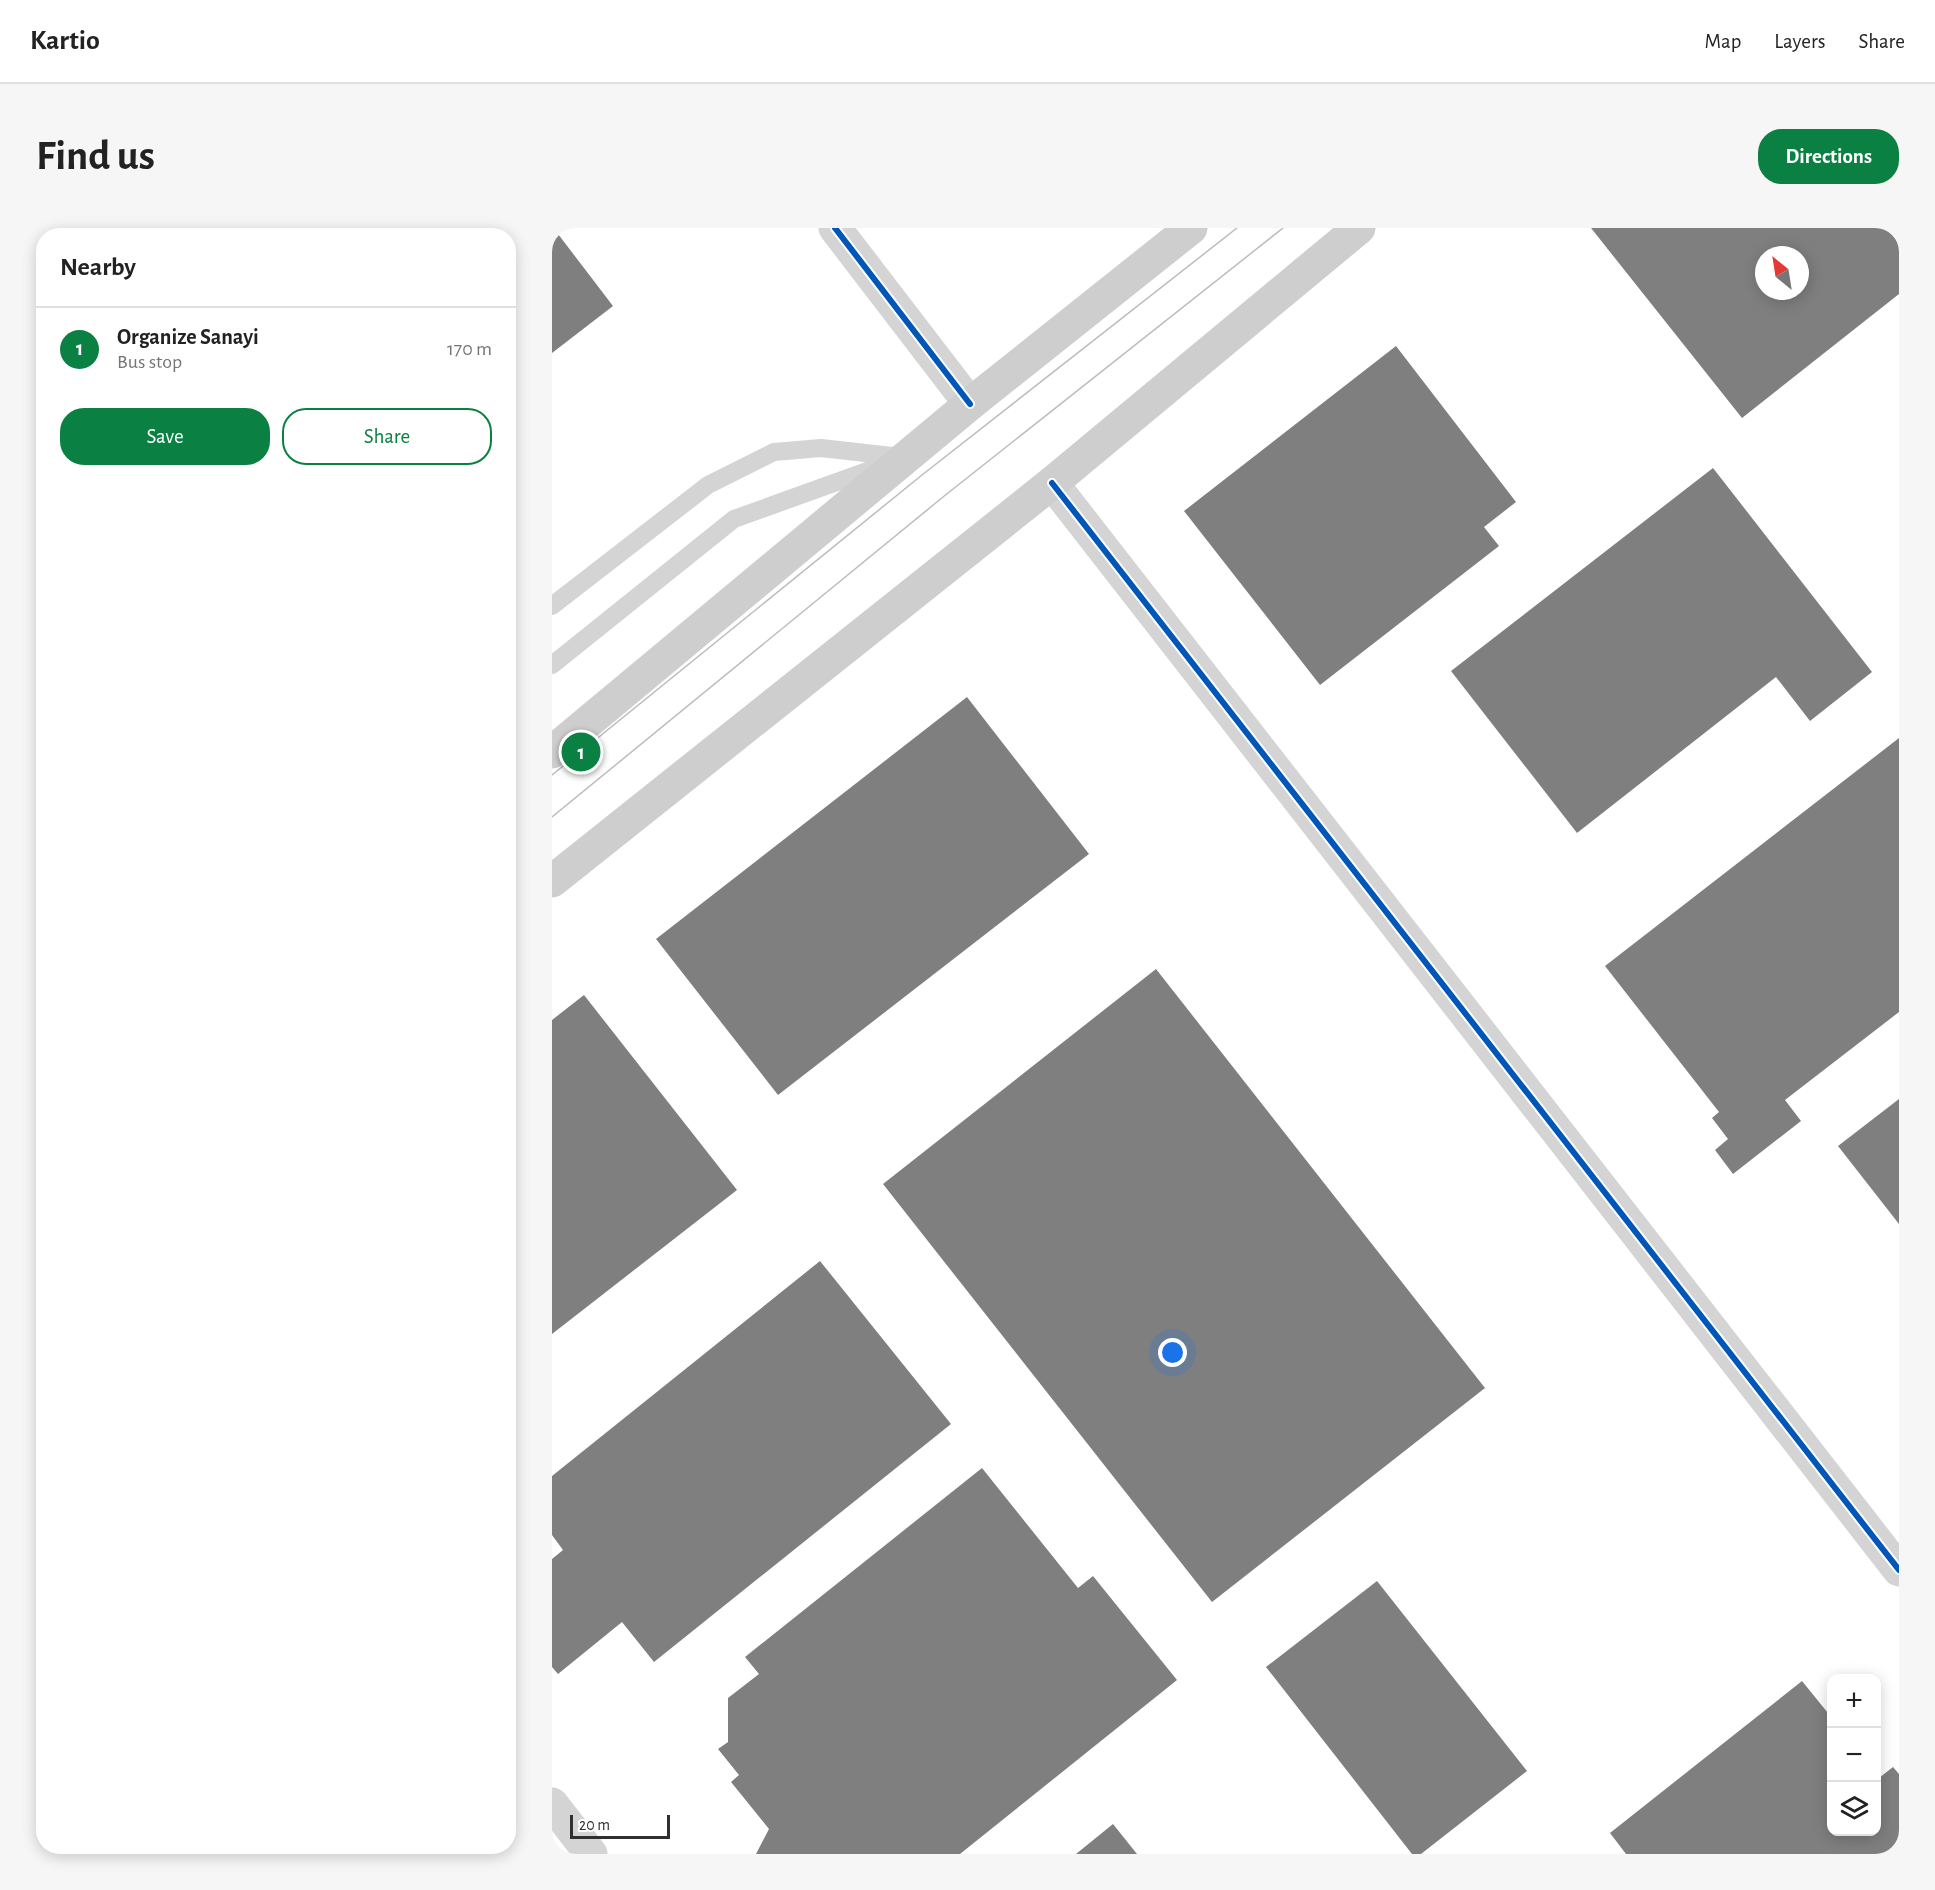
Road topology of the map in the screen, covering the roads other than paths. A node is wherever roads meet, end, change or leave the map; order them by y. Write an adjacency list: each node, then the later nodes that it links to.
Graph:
1 (835, 228): 4 (street)
2 (1191, 228): 4 (main road)
3 (1359, 228): 6 (main road)
4 (970, 404): 5 (main road)
5 (906, 457): 7 (lane); 8 (lane); 9 (main road)
6 (1052, 483): 10 (main road); 11 (street)
7 (552, 606)
8 (552, 665)
9 (552, 752)
10 (552, 880)
11 (1899, 1570)
12 (552, 1804): 13 (street)
13 (591, 1854)

